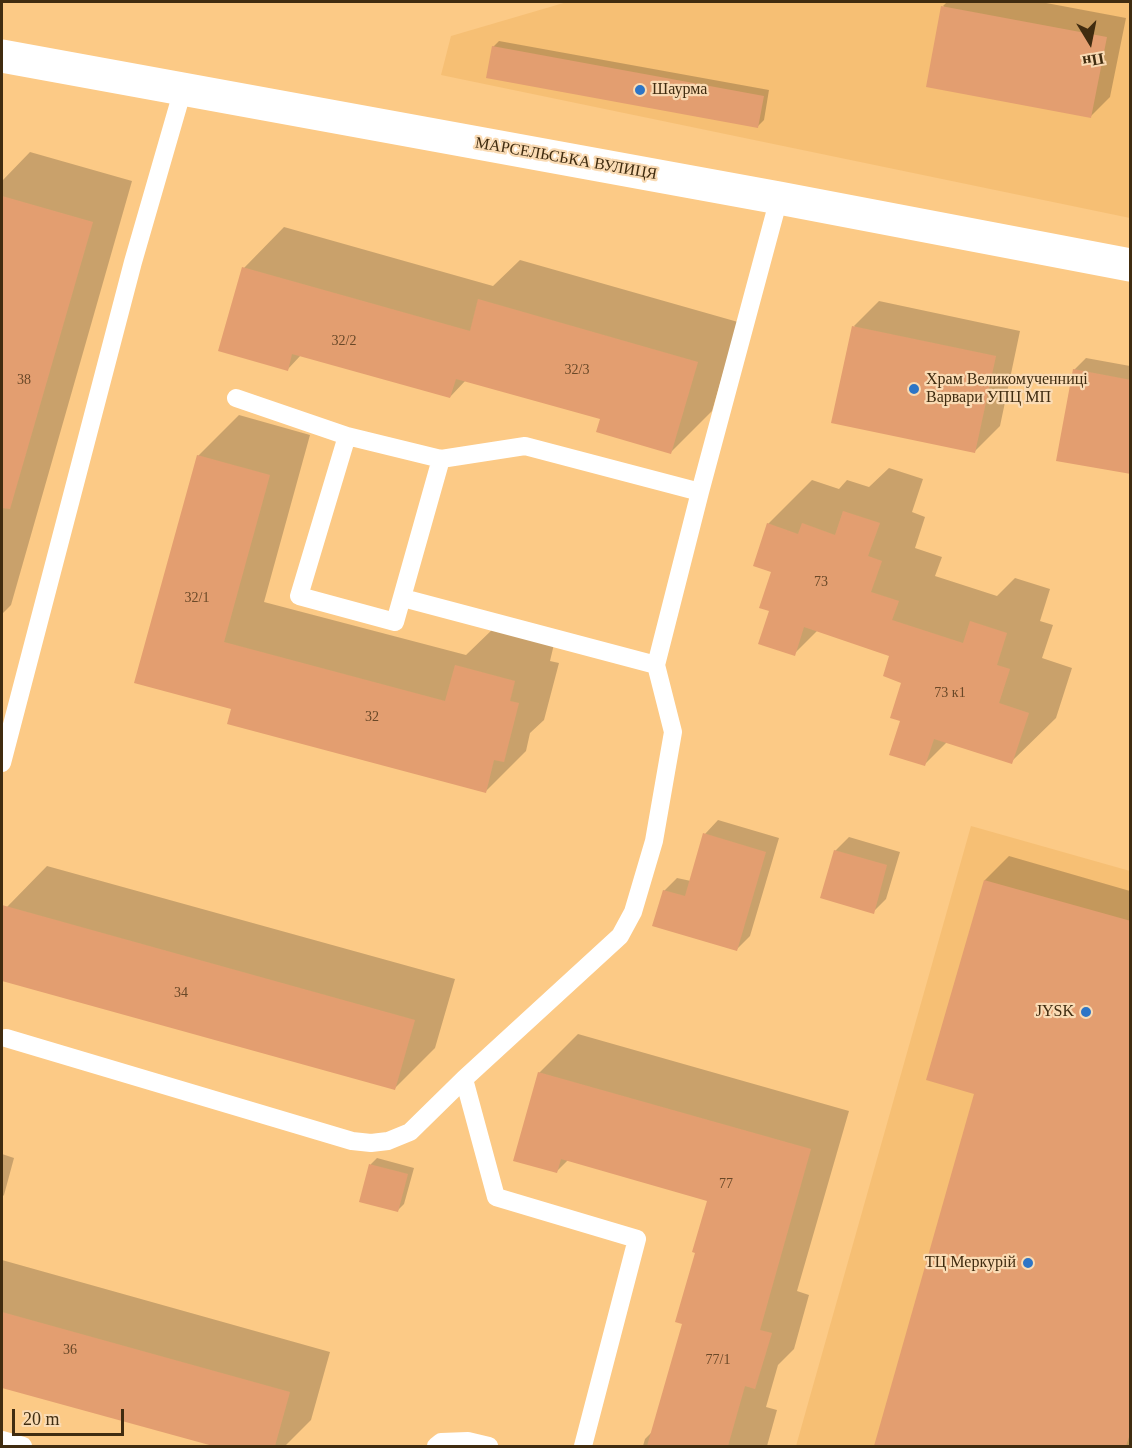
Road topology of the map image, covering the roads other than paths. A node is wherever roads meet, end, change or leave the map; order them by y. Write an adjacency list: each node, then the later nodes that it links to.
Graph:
1 (2, 56): 2 (street, МАРСЕЛЬСЬКА ВУЛИЦЯ)
2 (183, 89): 3 (street, МАРСЕЛЬСЬКА ВУЛИЦЯ); 11 (lane)
3 (779, 198): 4 (street, МАРСЕЛЬСЬКА ВУЛИЦЯ); 8 (lane)
4 (1131, 265)
5 (236, 398): 6 (lane)
6 (347, 436): 7 (lane); 9 (lane)
7 (441, 459): 8 (lane); 9 (lane)
8 (700, 492): 10 (lane)
9 (403, 598): 10 (lane)
10 (656, 665): 13 (lane)
11 (2, 763)
12 (6, 1038): 13 (lane)
13 (464, 1079): 18 (lane)
14 (2, 1440): 15 (lane)
15 (23, 1446)
16 (436, 1446): 17 (lane)
17 (489, 1446)
18 (583, 1446)

